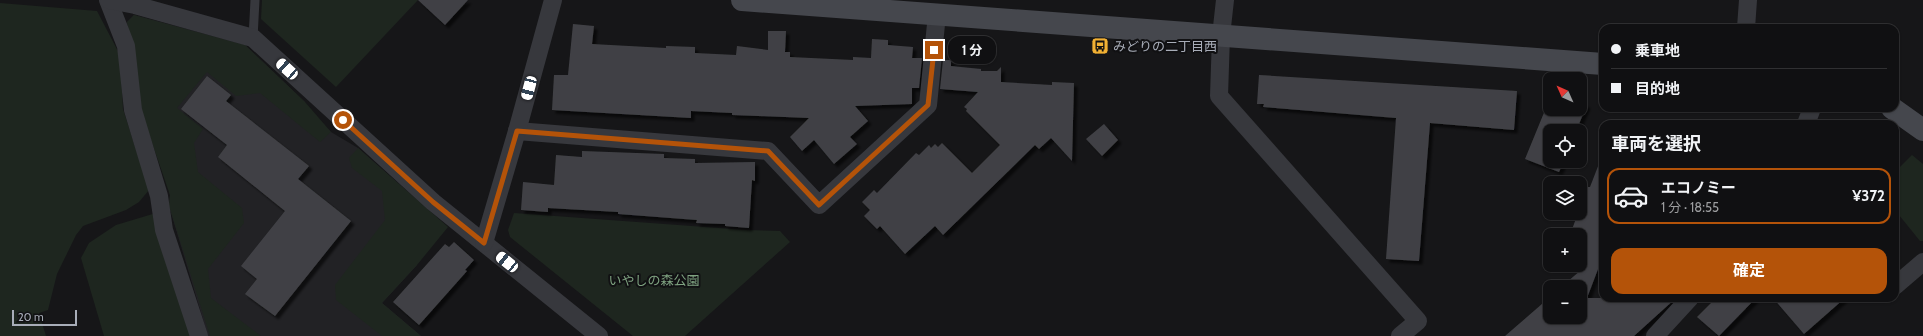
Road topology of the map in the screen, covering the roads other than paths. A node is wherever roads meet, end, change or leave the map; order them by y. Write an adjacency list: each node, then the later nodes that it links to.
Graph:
1 (109, 0): 10 (street); 19 (street)
2 (255, 0): 10 (lane)
3 (553, 0): 14 (street)
4 (742, 0): 7 (street)
5 (1225, 0): 9 (street)
6 (1748, 0): 8 (street)
7 (937, 14): 9 (street); 14 (street)
8 (1746, 24)
9 (1221, 36): 11 (street); 21 (street)
10 (253, 38): 15 (street)
11 (1599, 64)
12 (1898, 112): 13 (street)
13 (1923, 130)
14 (517, 131): 15 (street)
15 (484, 243): 20 (street)
16 (1923, 262): 17 (street)
17 (1899, 283)
18 (1686, 302): 22 (street)
19 (199, 336)
20 (599, 336)
21 (1400, 336)
22 (1655, 336)

